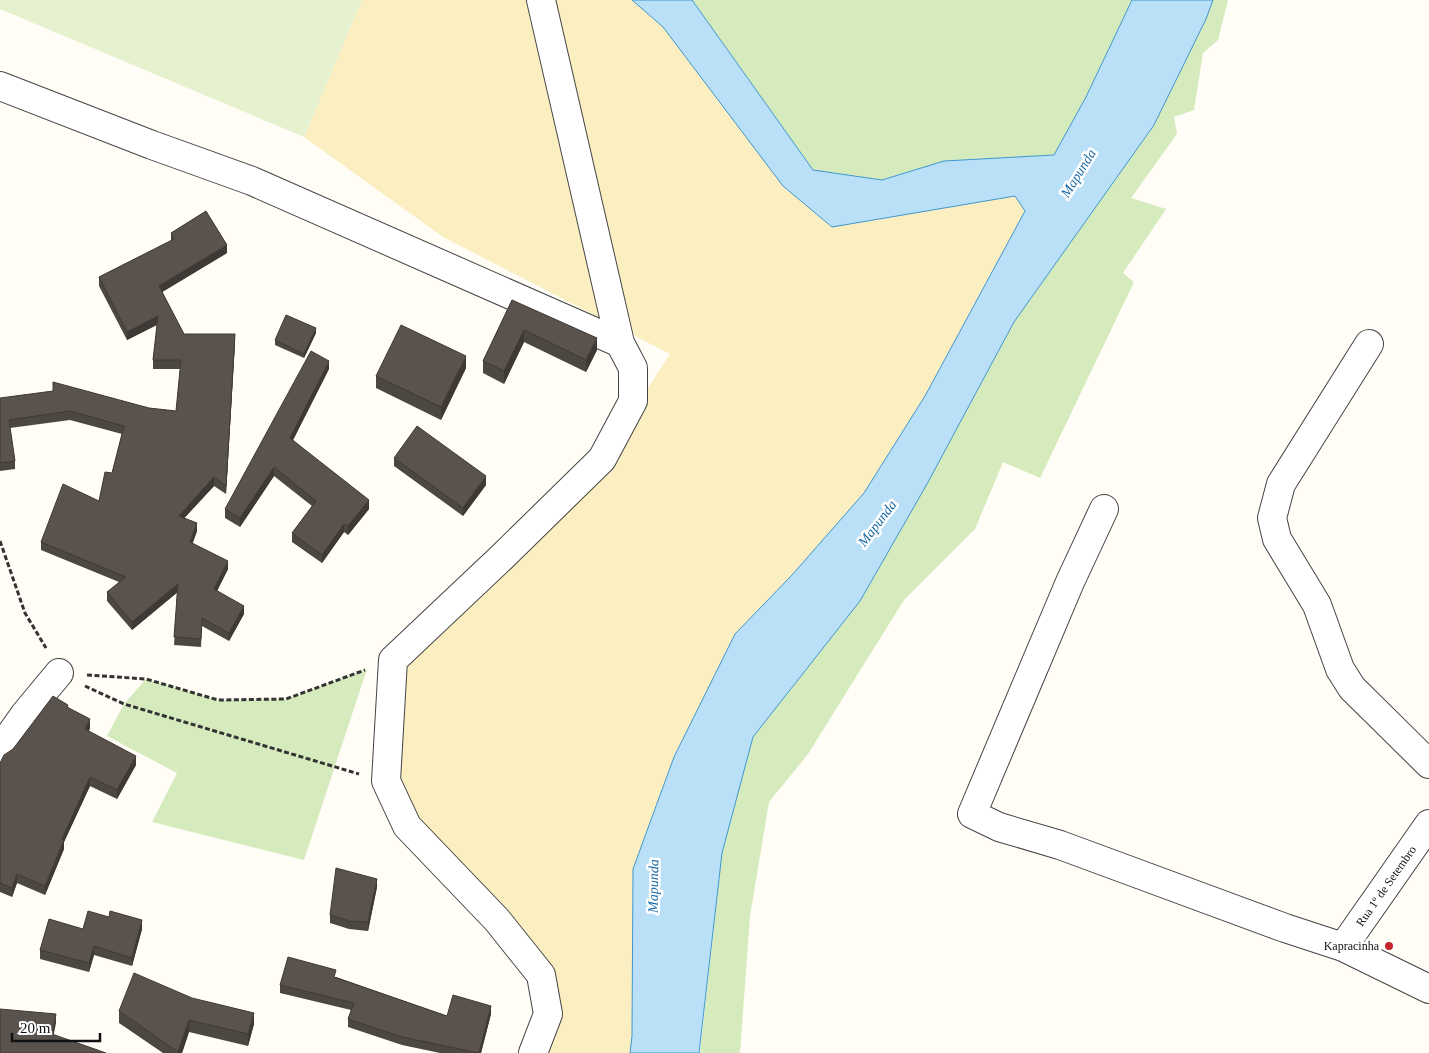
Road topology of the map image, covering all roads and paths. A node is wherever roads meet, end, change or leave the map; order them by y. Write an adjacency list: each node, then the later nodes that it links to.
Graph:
1 (541, 0): 3 (street)
2 (0, 86): 3 (street)
3 (620, 343): 7 (street)
4 (1369, 344): 10 (street)
5 (1104, 509): 13 (street)
6 (0, 541): 8 (path)
7 (394, 660): 8 (path); 11 (street)
8 (59, 673): 9 (street); 11 (path)
9 (0, 749)
10 (1429, 764)
11 (386, 782): 15 (street)
12 (1429, 824): 13 (street, Rua 1º de Setembro)
13 (1343, 947): 14 (street)
14 (1429, 989)
15 (532, 1053)

